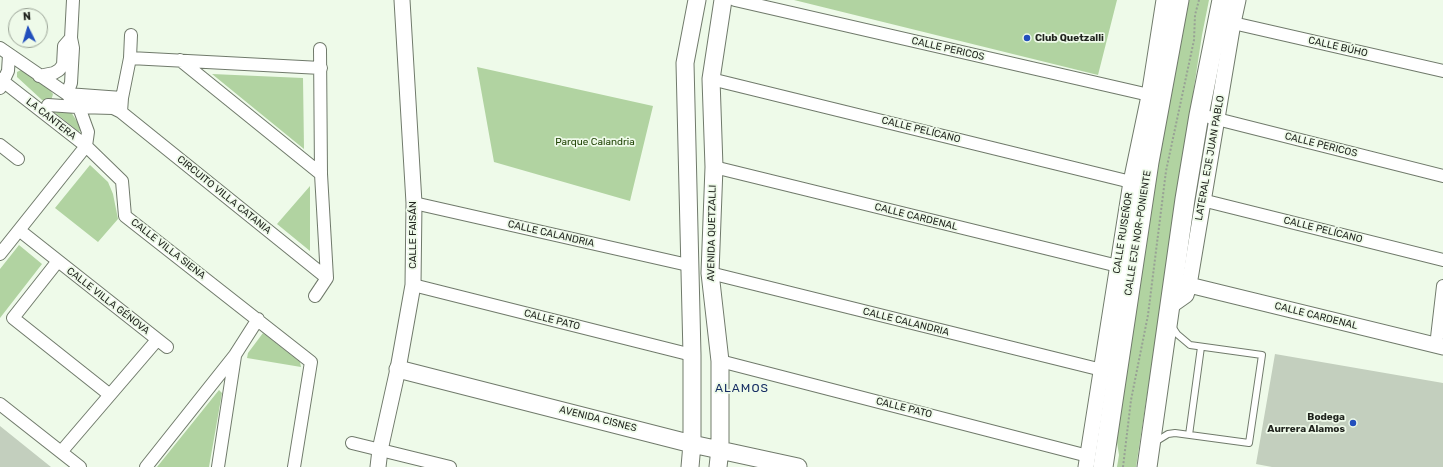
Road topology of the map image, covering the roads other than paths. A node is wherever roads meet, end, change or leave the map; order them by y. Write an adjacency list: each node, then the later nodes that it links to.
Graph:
1 (73, 0): 12 (street)
2 (402, 0): 37 (street, CALLE FAISÁN)
3 (697, 0): 42 (main road)
4 (722, 0): 20 (main road, AVENIDA QUETZALLI)
5 (735, 0): 23 (street, CALLE PERICOS)
6 (1164, 0): 23 (street, CALLE RUISEÑOR)
7 (1179, 0): 23 (main road, CALLE EJE NOR-PONIENTE)
8 (1222, 0): 28 (main road)
9 (1238, 0): 10 (street, LATERAL EJE JUAN PABLO)
10 (1233, 23): 18 (street, CALLE BÚHO); 28 (street, LATERAL EJE JUAN PABLO)
11 (131, 35): 15 (street)
12 (71, 38): 19 (street); 22 (street)
13 (320, 50): 17 (street)
14 (5, 52): 19 (street, LA CANTERA); 21 (street)
15 (130, 58): 16 (street); 24 (street)
16 (180, 60): 17 (street); 33 (street)
17 (321, 68): 33 (street)
18 (1443, 71)
19 (39, 76): 22 (street, LA CANTERA)
20 (711, 79): 32 (main road, AVENIDA QUETZALLI); 35 (street, CALLE PELÍCANO)
21 (1, 83): 25 (street, LA CANTERA)
22 (67, 94): 24 (street); 25 (street); 26 (street, LA CANTERA)
23 (1155, 97): 35 (street, CALLE RUISEÑOR); 80 (main road, CALLE EJE NOR-PONIENTE)
24 (122, 98): 27 (street)
25 (43, 106): 26 (street, CIRCUITO VILLA CATANIA); 30 (street, LA CANTERA)
26 (78, 107): 27 (street, CIRCUITO VILLA CATANIA); 30 (street, LA CANTERA)
27 (121, 112): 45 (street, CIRCUITO VILLA CATANIA)
28 (1208, 117): 34 (street, CALLE PERICOS); 36 (street, LATERAL EJE JUAN PABLO); 50 (main road)
29 (0, 145): 31 (street)
30 (86, 146): 38 (street); 51 (street, CALLE VILLA SIENA)
31 (18, 158)
32 (714, 167): 43 (street, CALLE CARDENAL); 44 (main road, AVENIDA QUETZALLI)
33 (321, 174): 45 (street)
34 (1443, 176)
35 (1131, 182): 43 (street, CALLE RUISEÑOR)
36 (1202, 200): 40 (street, CALLE PELÍCANO); 47 (street, LATERAL EJE JUAN PABLO)
37 (414, 203): 42 (street, CALLE CALANDRIA); 46 (street, CALLE FAISÁN)
38 (19, 230): 39 (street); 41 (street, CALLE VILLA GÉNOVA)
39 (0, 254)
40 (1443, 260)
41 (58, 261): 52 (street, CALLE VILLA GÉNOVA); 61 (street, CALLE VILLA GÉNOVA)
42 (688, 266): 57 (main road)
43 (1118, 266): 60 (street, CALLE RUISEÑOR)
44 (710, 273): 58 (main road, AVENIDA QUETZALLI); 60 (street, CALLE CALANDRIA)
45 (327, 278): 49 (street)
46 (413, 285): 57 (street, CALLE PATO); 59 (street, CALLE FAISÁN)
47 (1188, 285): 50 (street, LATERAL EJE JUAN PABLO); 53 (street, CALLE CARDENAL)
48 (1443, 286): 53 (street)
49 (315, 296)
50 (1168, 313): 55 (lane); 66 (main road)
51 (258, 320): 56 (street); 74 (street, CALLE VILLA SIENA)
52 (157, 340): 54 (street); 61 (street, CALLE VILLA GÉNOVA)
53 (1439, 346)
54 (167, 347)
55 (1201, 347): 63 (lane); 63 (lane)
56 (235, 355): 72 (street); 73 (street)
57 (692, 355): 65 (main road)
58 (720, 361): 67 (main road, AVENIDA QUETZALLI); 70 (street, CALLE PATO)
59 (398, 368): 65 (main road, AVENIDA CISNES); 68 (street, CALLE FAISÁN)
60 (1102, 370): 70 (street, CALLE RUISEÑOR)
61 (110, 395): 69 (street, CALLE VILLA GÉNOVA)
62 (0, 404): 69 (street)
63 (1189, 435): 66 (lane)
64 (352, 443): 68 (street)
65 (692, 444): 67 (main road, AVENIDA CISNES); 77 (main road)
66 (1150, 445): 81 (main road)
67 (720, 449): 78 (main road, AVENIDA QUETZALLI); 79 (main road, AVENIDA CISNES)
68 (380, 450): 75 (street, CALLE FAISÁN); 76 (street)
69 (61, 452): 71 (street)
70 (1087, 461)
71 (80, 467)
72 (146, 467)
73 (218, 467)
74 (294, 467)
75 (378, 467)
76 (450, 467)
77 (690, 467)
78 (718, 467)
79 (798, 467)
80 (1103, 467)
81 (1147, 467)

